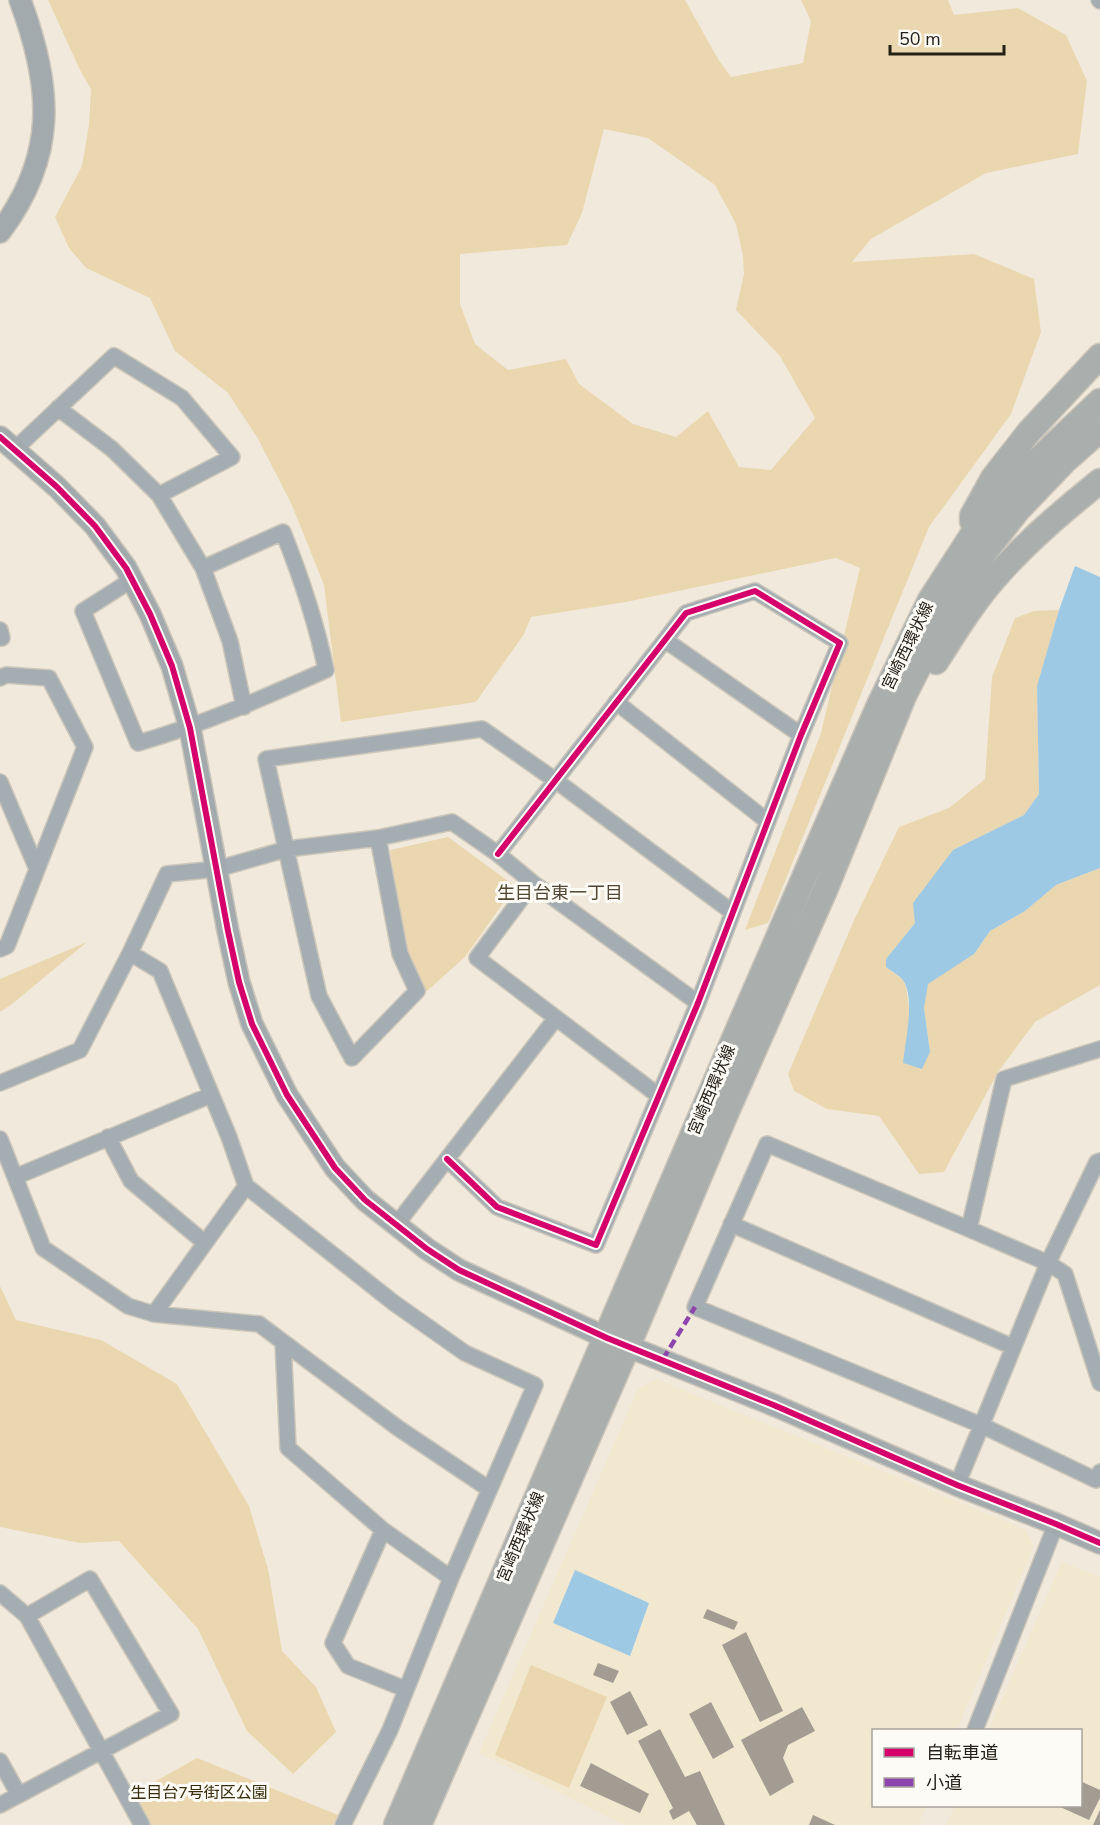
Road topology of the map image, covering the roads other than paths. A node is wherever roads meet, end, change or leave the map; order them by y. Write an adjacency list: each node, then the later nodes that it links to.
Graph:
1 (20, 0): 2 (street)
2 (0, 232)
3 (1100, 356): 10 (main road)
4 (1100, 401): 10 (main road, 宮崎西環状線)
5 (58, 408): 7 (street); 9 (street); 9 (street)
6 (1100, 430): 28 (main road, 宮崎西環状線)
7 (7, 444): 12 (street)
8 (1100, 481): 28 (main road)
9 (159, 495): 11 (street)
10 (972, 535): 51 (main road, 宮崎西環状線)
11 (203, 568): 16 (street); 16 (street)
12 (133, 579): 17 (street); 17 (street)
13 (665, 640): 15 (street); 18 (street); 18 (street)
14 (0, 678): 25 (street)
15 (616, 702): 19 (street); 21 (street)
16 (244, 707): 17 (street)
17 (190, 728): 26 (street)
18 (801, 735): 21 (street)
19 (555, 780): 23 (street); 24 (street); 29 (street)
20 (0, 782): 25 (street)
21 (767, 821): 29 (street)
22 (378, 838): 23 (street); 23 (street); 24 (street)
23 (287, 849): 26 (street)
24 (498, 854): 27 (street)
25 (37, 869): 30 (street)
26 (216, 869): 31 (street); 45 (street)
27 (534, 883): 32 (street); 33 (street)
28 (826, 888): 51 (main road, 宮崎西環状線)
29 (732, 912): 32 (street)
30 (0, 949)
31 (130, 953): 35 (street); 36 (street)
32 (698, 1003): 37 (street)
33 (556, 1018): 37 (street); 40 (street)
34 (1100, 1049): 46 (street)
35 (0, 1083)
36 (212, 1095): 38 (street); 43 (street)
37 (659, 1096): 40 (street)
38 (108, 1137): 42 (street); 47 (street)
39 (0, 1139): 42 (street)
40 (447, 1159): 45 (street)
41 (1100, 1161): 48 (street)
42 (15, 1177): 49 (street)
43 (246, 1186): 47 (street); 57 (street)
44 (731, 1224): 46 (street); 52 (street); 54 (street)
45 (396, 1226): 51 (street)
46 (969, 1229): 48 (street)
47 (205, 1243): 49 (street)
48 (1048, 1263): 52 (street); 53 (street)
49 (154, 1314): 50 (street)
50 (283, 1342): 57 (street); 59 (street)
51 (618, 1342): 56 (street); 72 (main road, 宮崎西環状線); 73 (main road, 宮崎西環状線)
52 (1013, 1347): 54 (street)
53 (1100, 1383)
54 (981, 1425): 55 (street); 56 (street)
55 (1100, 1472)
56 (957, 1485): 58 (street)
57 (489, 1489): 61 (street)
58 (1056, 1524): 60 (street); 65 (street)
59 (383, 1530): 61 (street); 64 (street)
60 (1100, 1543)
61 (451, 1578): 64 (street)
62 (0, 1593): 63 (street)
63 (27, 1616): 66 (street); 66 (street)
64 (405, 1689): 71 (street)
65 (976, 1729)
66 (102, 1752): 68 (street); 70 (street)
67 (0, 1761): 68 (street)
68 (19, 1795): 69 (street)
69 (0, 1805)
70 (142, 1825)
71 (343, 1825)
72 (396, 1825)
73 (419, 1825)

